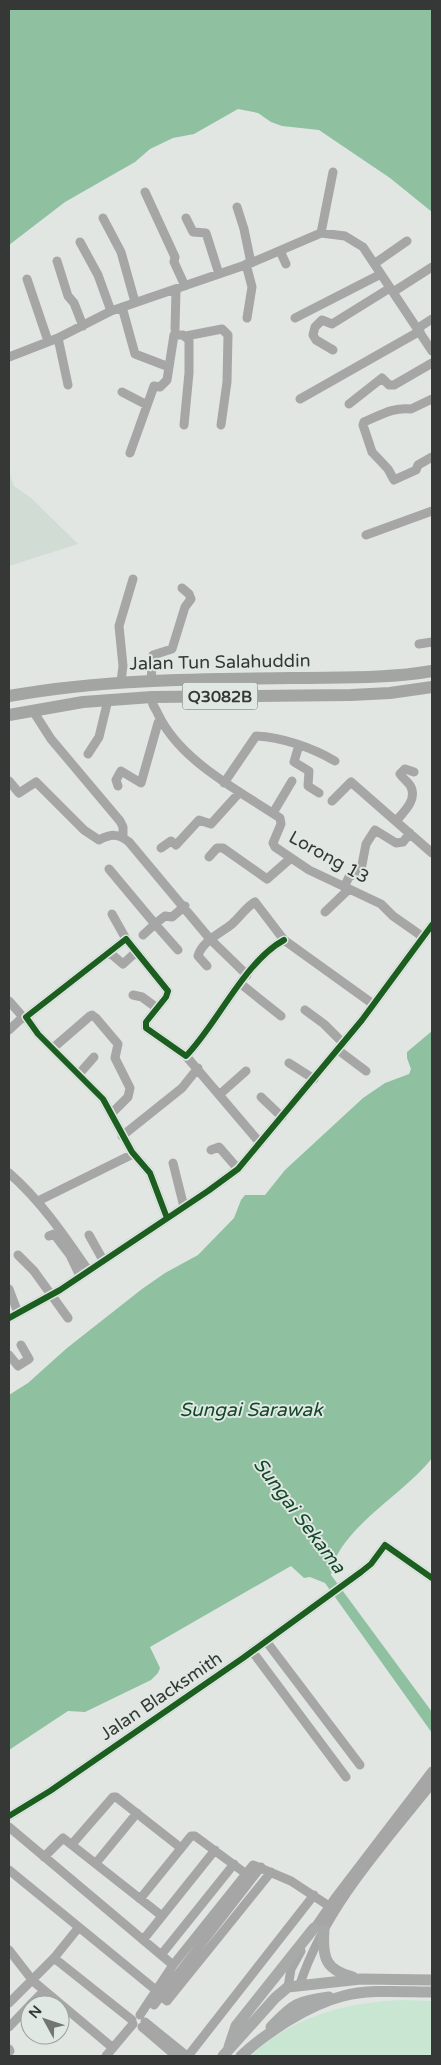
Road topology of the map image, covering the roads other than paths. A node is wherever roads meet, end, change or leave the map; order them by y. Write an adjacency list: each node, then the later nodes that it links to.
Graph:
1 (333, 172): 6 (street)
2 (145, 192): 18 (street)
3 (236, 207): 11 (street)
4 (103, 218): 20 (street)
5 (186, 218): 15 (street)
6 (321, 233): 9 (street); 13 (street)
7 (407, 241): 13 (street)
8 (80, 242): 22 (street)
9 (280, 251): 11 (street); 12 (street)
10 (57, 261): 26 (street)
11 (249, 264): 15 (street); 23 (street)
12 (286, 264)
13 (374, 264): 16 (street)
14 (432, 267): 19 (street)
15 (219, 274): 18 (street)
16 (381, 274): 19 (street); 24 (street)
17 (28, 279): 31 (street)
18 (181, 288): 20 (street); 27 (street)
19 (392, 290): 28 (street); 32 (street)
20 (135, 302): 21 (street)
21 (122, 307): 22 (street); 36 (street)
22 (111, 311): 26 (street)
23 (248, 318)
24 (295, 318)
25 (432, 319): 28 (street)
26 (83, 326): 30 (street)
27 (175, 329)
28 (419, 330): 33 (street); 39 (street)
29 (186, 336): 36 (street); 43 (street); 44 (street)
30 (58, 338): 31 (street); 37 (street)
31 (48, 341): 34 (street)
32 (333, 350)
33 (432, 351)
34 (9, 356)
35 (432, 363): 41 (street)
36 (169, 367): 42 (street)
37 (68, 385)
38 (122, 392): 42 (street)
39 (300, 399)
40 (432, 399): 46 (street)
41 (348, 404)
42 (147, 405): 45 (street)
43 (184, 425)
44 (221, 425)
45 (130, 453)
46 (432, 457)
47 (432, 511): 48 (street)
48 (366, 535)
49 (133, 579): 55 (street)
50 (182, 588): 54 (street)
51 (432, 642): 52 (street)
52 (419, 644)
53 (432, 671): 54 (highway, Jalan Tun Salahuddin)
54 (151, 680): 55 (highway, Jalan Tun Salahuddin)
55 (121, 682): 57 (highway, Jalan Tun Salahuddin)
56 (432, 687): 58 (highway, Jalan Tun Salahuddin / Q3082B)
57 (9, 696)
58 (152, 697): 59 (highway, Jalan Tun Salahuddin / Q3082B); 62 (street, Lorong 13)
59 (108, 700): 60 (highway, Jalan Tun Salahuddin / Q3082B); 64 (street)
60 (33, 711): 61 (highway, Jalan Tun Salahuddin / Q3082B); 77 (street)
61 (9, 715)
62 (160, 720): 69 (street, Lorong 13); 70 (street)
63 (300, 745): 65 (street); 69 (street); 72 (street)
64 (88, 754)
65 (335, 761)
66 (414, 772): 75 (street)
67 (9, 781): 77 (street)
68 (292, 781): 74 (street)
69 (224, 783): 71 (street, Lorong 13)
70 (118, 786)
71 (239, 792): 74 (street, Lorong 13); 78 (street)
72 (319, 793)
73 (332, 801): 75 (street)
74 (273, 813): 81 (street, Lorong 13)
75 (396, 821): 76 (street)
76 (410, 834): 79 (street); 83 (street)
77 (123, 837): 84 (street)
78 (160, 848)
79 (432, 853)
80 (209, 856): 81 (street)
81 (291, 858): 83 (street, Lorong 13)
82 (109, 870): 87 (street)
83 (346, 888): 85 (street); 90 (street, Lorong 13)
84 (185, 906): 87 (street); 92 (street)
85 (325, 912)
86 (112, 914): 91 (street)
87 (155, 924): 89 (street); 94 (street)
88 (432, 925): 90 (street)
89 (143, 935)
90 (423, 937): 102 (street)
91 (126, 939): 95 (street); 96 (street)
92 (210, 940): 93 (street); 97 (street); 98 (street)
93 (284, 940): 98 (street); 102 (street)
94 (178, 950)
95 (136, 952): 96 (street); 103 (street)
96 (110, 953): 106 (street)
97 (206, 966)
98 (247, 975): 99 (street)
99 (241, 984): 105 (street); 110 (street)
100 (133, 995): 103 (street)
101 (9, 1001): 106 (street)
102 (373, 1004): 108 (street)
103 (157, 1008): 110 (street)
104 (305, 1010): 108 (street)
105 (281, 1016)
106 (25, 1017): 107 (street); 109 (street)
107 (9, 1030)
108 (340, 1047): 115 (street); 117 (street)
109 (53, 1048): 116 (street); 120 (street)
110 (186, 1056): 113 (street)
111 (94, 1057): 116 (street)
112 (289, 1062): 117 (street)
113 (198, 1068): 118 (street); 122 (street)
114 (246, 1071): 118 (street)
115 (366, 1071)
116 (79, 1074): 120 (street)
117 (314, 1079): 121 (street)
118 (219, 1095): 123 (street)
119 (261, 1097): 121 (street)
120 (112, 1113): 122 (street)
121 (282, 1117): 123 (street)
122 (122, 1136): 125 (street)
123 (260, 1143): 127 (street)
124 (211, 1150): 127 (street)
125 (133, 1154): 131 (street); 133 (street)
126 (174, 1163): 132 (street)
127 (238, 1169): 130 (street)
128 (9, 1173): 131 (street)
129 (213, 1196): 130 (street)
130 (198, 1198): 132 (street)
131 (38, 1201): 138 (street)
132 (184, 1207): 133 (street)
133 (167, 1218): 137 (street)
134 (89, 1235): 137 (street)
135 (50, 1236): 138 (street)
136 (18, 1255): 140 (street)
137 (104, 1260): 138 (street)
138 (84, 1273): 140 (street)
139 (9, 1289): 141 (street)
140 (51, 1295): 141 (street); 143 (street)
141 (18, 1314): 142 (street)
142 (9, 1318)
143 (68, 1318)
144 (21, 1345): 145 (street)
145 (9, 1355)
146 (432, 1578): 147 (street, Jalan Blacksmith)
147 (266, 1641): 148 (street, Jalan Blacksmith); 149 (street)
148 (252, 1651): 151 (street); 154 (street, Jalan Blacksmith)
149 (360, 1765)
150 (432, 1771): 168 (street)
151 (346, 1777)
152 (432, 1784): 171 (street)
153 (137, 1814): 156 (street); 157 (street); 160 (street)
154 (9, 1816)
155 (9, 1827): 159 (street)
156 (72, 1843): 159 (street); 160 (street)
157 (182, 1848): 158 (street); 167 (street)
158 (216, 1850): 161 (street); 169 (street)
159 (44, 1857): 172 (street)
160 (96, 1862): 167 (street)
161 (234, 1864): 165 (street); 175 (street)
162 (261, 1867): 164 (street); 165 (street); 184 (street)
163 (9, 1870): 170 (street)
164 (272, 1872): 166 (street); 184 (street)
165 (245, 1873): 176 (street)
166 (314, 1895): 168 (street); 197 (street)
167 (140, 1899): 169 (street)
168 (329, 1906): 171 (street)
169 (162, 1916): 172 (street)
170 (79, 1928): 174 (street); 184 (street)
171 (319, 1929): 177 (main road); 180 (street); 181 (street); 194 (main road)
172 (142, 1940): 175 (street)
173 (9, 1950): 179 (street)
174 (56, 1956): 179 (street); 190 (street)
175 (161, 1956): 176 (street)
176 (173, 1965): 184 (street)
177 (361, 1979): 178 (main road); 180 (main road)
178 (432, 1980)
179 (33, 1981): 182 (street); 187 (street)
180 (300, 1984): 181 (main road); 188 (main road)
181 (288, 1987): 188 (main road); 194 (main road)
182 (44, 1991): 185 (street); 193 (street)
183 (432, 1992): 186 (main road)
184 (159, 1993): 190 (street)
185 (40, 1995)
186 (344, 1996): 188 (main road); 192 (main road)
187 (9, 2003)
188 (298, 2003): 192 (main road)
189 (20, 2015): 191 (street)
190 (139, 2021): 193 (street); 196 (street); 197 (street)
191 (9, 2027)
192 (256, 2042): 198 (main road)
193 (113, 2052): 195 (street)
194 (225, 2055)
195 (106, 2056)
196 (176, 2056)
197 (188, 2056)
198 (241, 2056)

